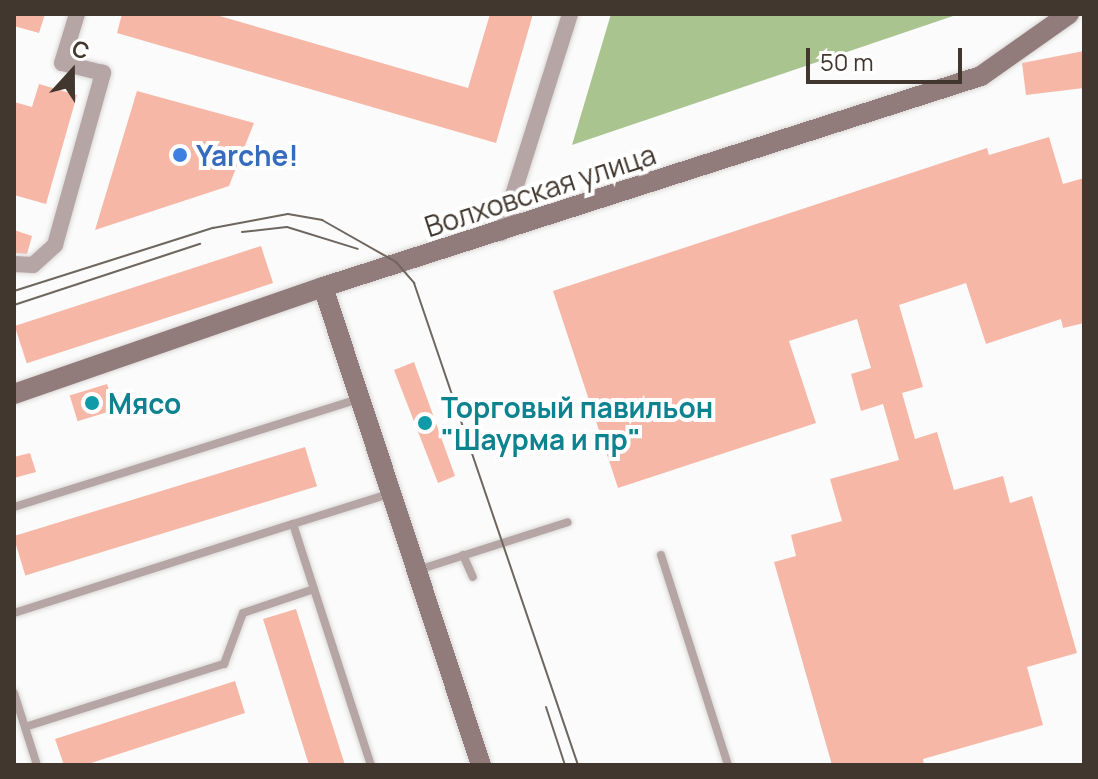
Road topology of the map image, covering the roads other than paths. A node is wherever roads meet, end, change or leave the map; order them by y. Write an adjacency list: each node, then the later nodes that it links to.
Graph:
1 (77, 14): 5 (street)
2 (570, 14): 4 (street)
3 (1069, 14): 4 (main road, Волховская улица)
4 (501, 233): 6 (main road, Волховская улица)
5 (14, 264)
6 (323, 287): 7 (main road, Волховская улица); 8 (main road)
7 (14, 394)
8 (362, 398): 9 (main road); 10 (lane)
9 (392, 493): 12 (lane); 15 (main road)
10 (14, 507)
11 (568, 522): 13 (lane)
12 (293, 524): 17 (lane); 18 (lane)
13 (463, 555): 15 (lane); 16 (lane)
14 (661, 555): 24 (lane)
15 (418, 570): 23 (main road)
16 (473, 577)
17 (314, 589): 20 (lane); 22 (lane)
18 (14, 613)
19 (14, 693): 20 (lane)
20 (25, 727): 21 (lane)
21 (37, 765)
22 (371, 765)
23 (481, 765)
24 (728, 765)

